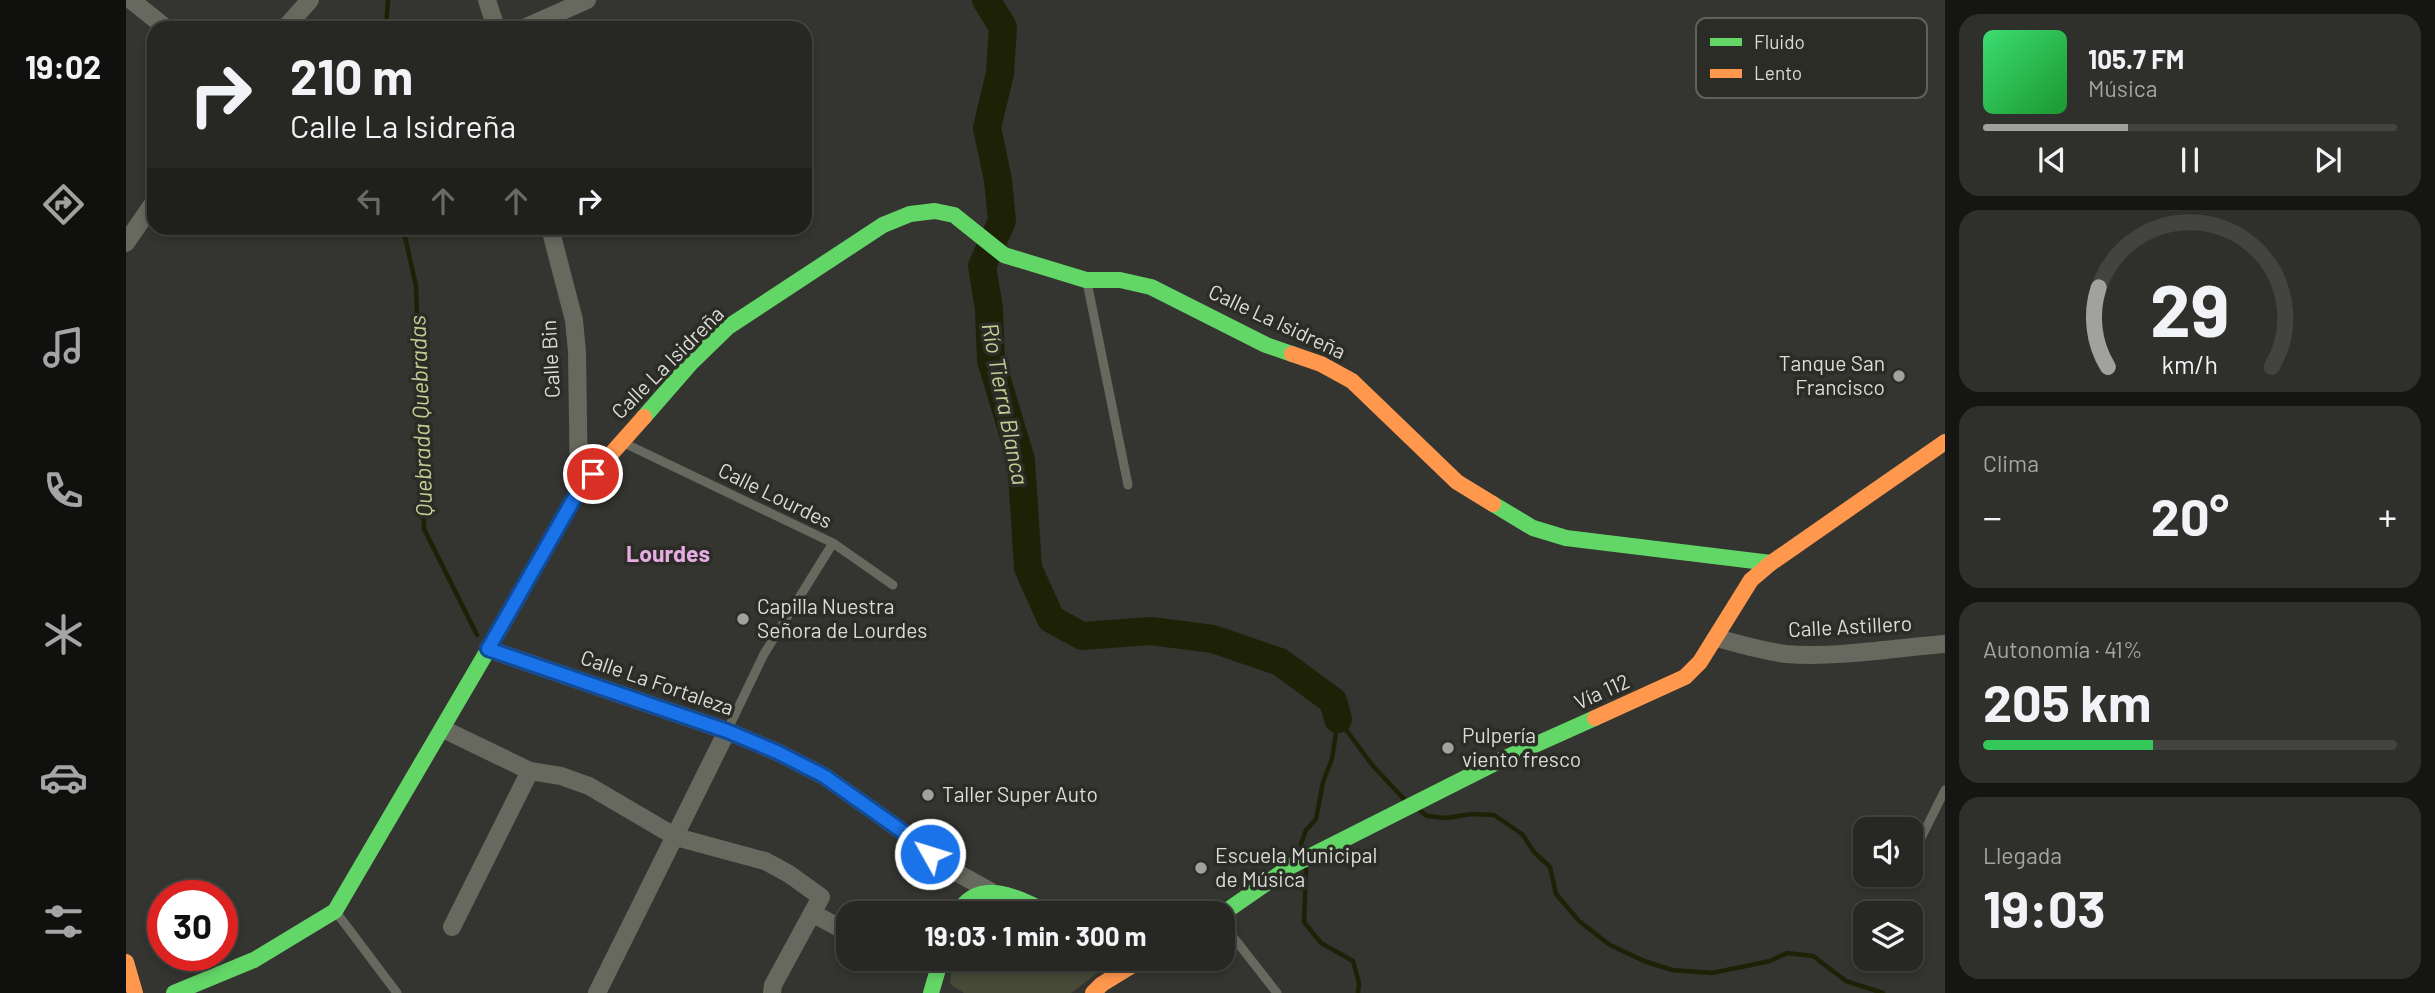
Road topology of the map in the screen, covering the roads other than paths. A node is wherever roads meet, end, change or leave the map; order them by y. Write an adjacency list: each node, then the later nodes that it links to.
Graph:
1 (131, 0): 5 (street)
2 (310, 0): 6 (street)
3 (487, 0): 7 (street)
4 (587, 0): 8 (street)
5 (157, 21)
6 (291, 21)
7 (494, 21)
8 (540, 21)
9 (147, 212): 11 (street)
10 (553, 235): 16 (street, Calle Bin)
11 (126, 243)
12 (1086, 280): 13 (street, Calle La Isidreña); 15 (lane); 18 (street, Calle La Isidreña)
13 (621, 441): 16 (street, Calle La Isidreña); 17 (lane, Calle Lourdes)
14 (1945, 442): 18 (street, Vía 112)
15 (1128, 485)
16 (579, 490): 22 (street, Calle La Isidreña)
17 (833, 544): 19 (lane); 24 (lane, Calle Lourdes)
18 (1770, 563): 20 (street, Vía 112)
19 (893, 585)
20 (1717, 638): 21 (street, Calle Astillero); 34 (street, Vía 112)
21 (1945, 644)
22 (488, 649): 23 (street, Calle La Isidreña); 24 (street, Calle La Fortaleza)
23 (443, 729): 25 (street); 35 (street, Calle La Isidreña)
24 (727, 731): 28 (street); 29 (street, Calle La Fortaleza)
25 (530, 771): 28 (street); 38 (street)
26 (1945, 790): 27 (lane)
27 (1923, 834)
28 (677, 836): 36 (street); 48 (street)
29 (945, 866): 30 (street, Calle La Fortaleza); 31 (street, Calle La Fortaleza)
30 (990, 891): 32 (street); 33 (street)
31 (960, 901)
32 (971, 901)
33 (1024, 901)
34 (1235, 905)
35 (335, 911): 46 (street, Calle La Isidreña); 47 (lane)
36 (812, 913): 37 (street); 49 (street)
37 (836, 926)
38 (452, 927)
39 (1235, 939): 51 (lane)
40 (126, 962): 45 (street)
41 (937, 971): 50 (street)
42 (1112, 971): 44 (street)
43 (1127, 971): 44 (street)
44 (1102, 990)
45 (135, 993)
46 (174, 993)
47 (397, 993)
48 (597, 993)
49 (772, 993)
50 (931, 993)
51 (1277, 993)

